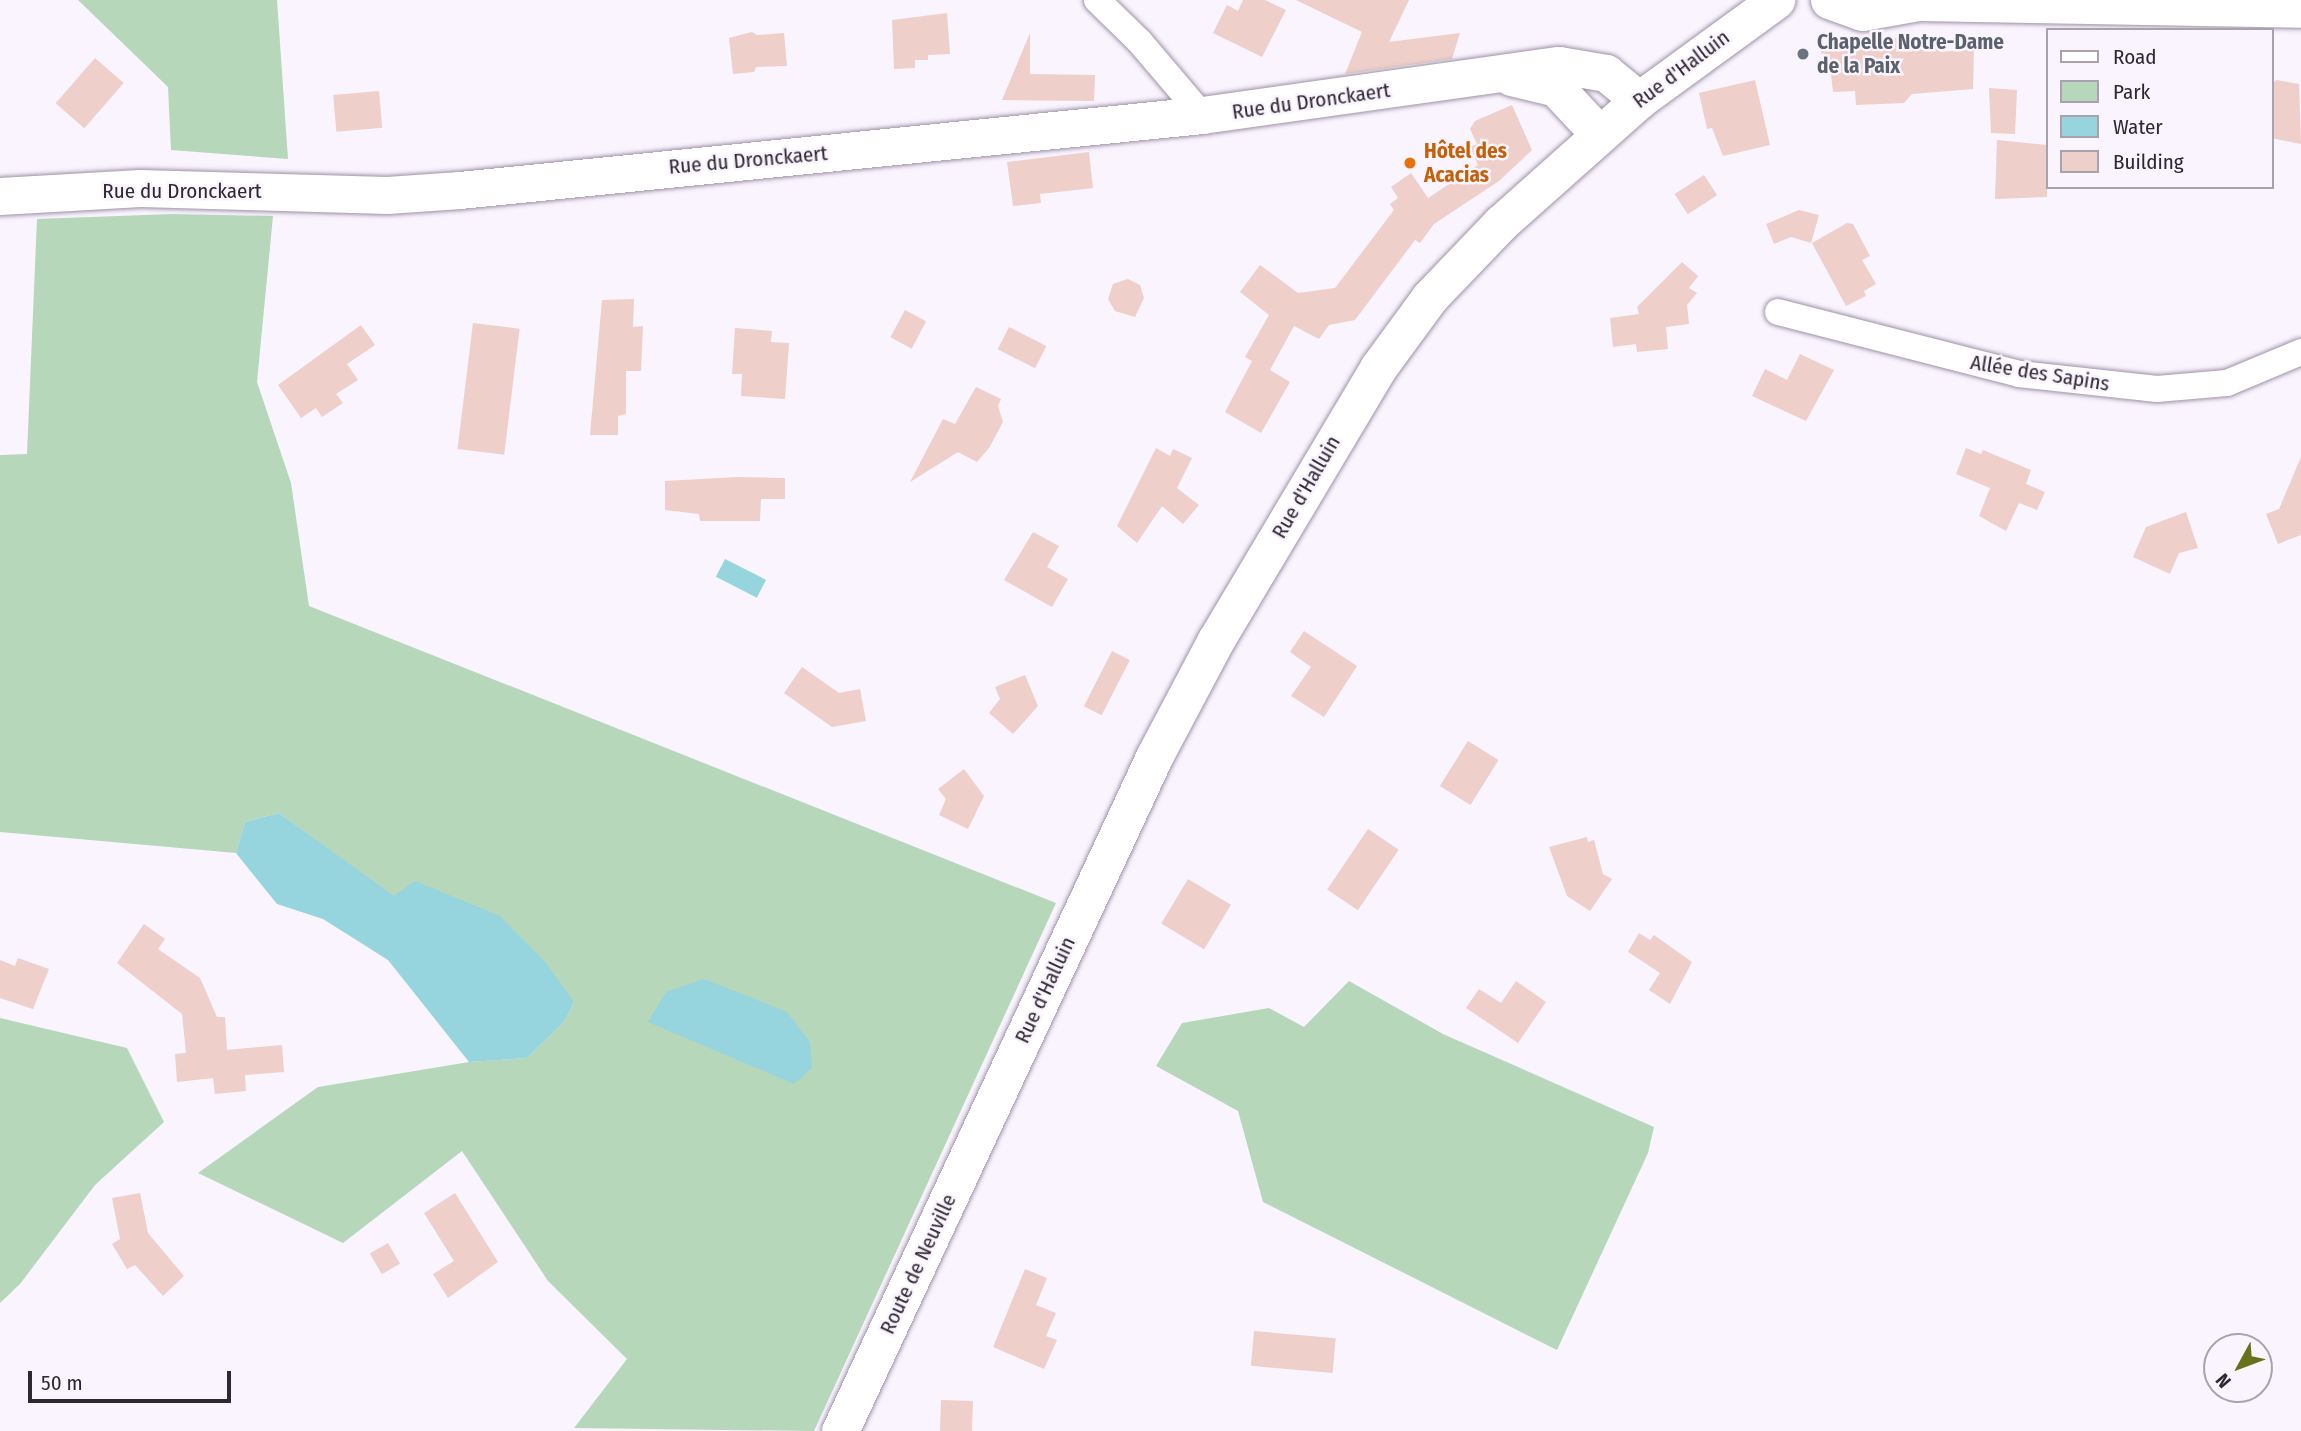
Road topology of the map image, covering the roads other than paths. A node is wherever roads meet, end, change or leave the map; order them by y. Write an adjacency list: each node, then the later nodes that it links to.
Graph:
1 (1097, 0): 8 (street)
2 (1776, 0): 7 (main road, Rue d'Halluin)
3 (1829, 0): 4 (main road)
4 (1914, 1): 5 (main road)
5 (2301, 9)
6 (1493, 76): 7 (main road, Rue du Dronckaert); 8 (main road, Rue du Dronckaert); 9 (main road, Rue du Dronckaert)
7 (1639, 100): 9 (main road, Rue d'Halluin)
8 (1202, 115): 10 (main road, Rue du Dronckaert)
9 (1599, 134): 13 (main road, Rue d'Halluin)
10 (0, 195)
11 (1777, 312): 12 (street, Allée des Sapins)
12 (2301, 352)
13 (996, 1096): 14 (main road, Route de Neuville)
14 (840, 1431)

